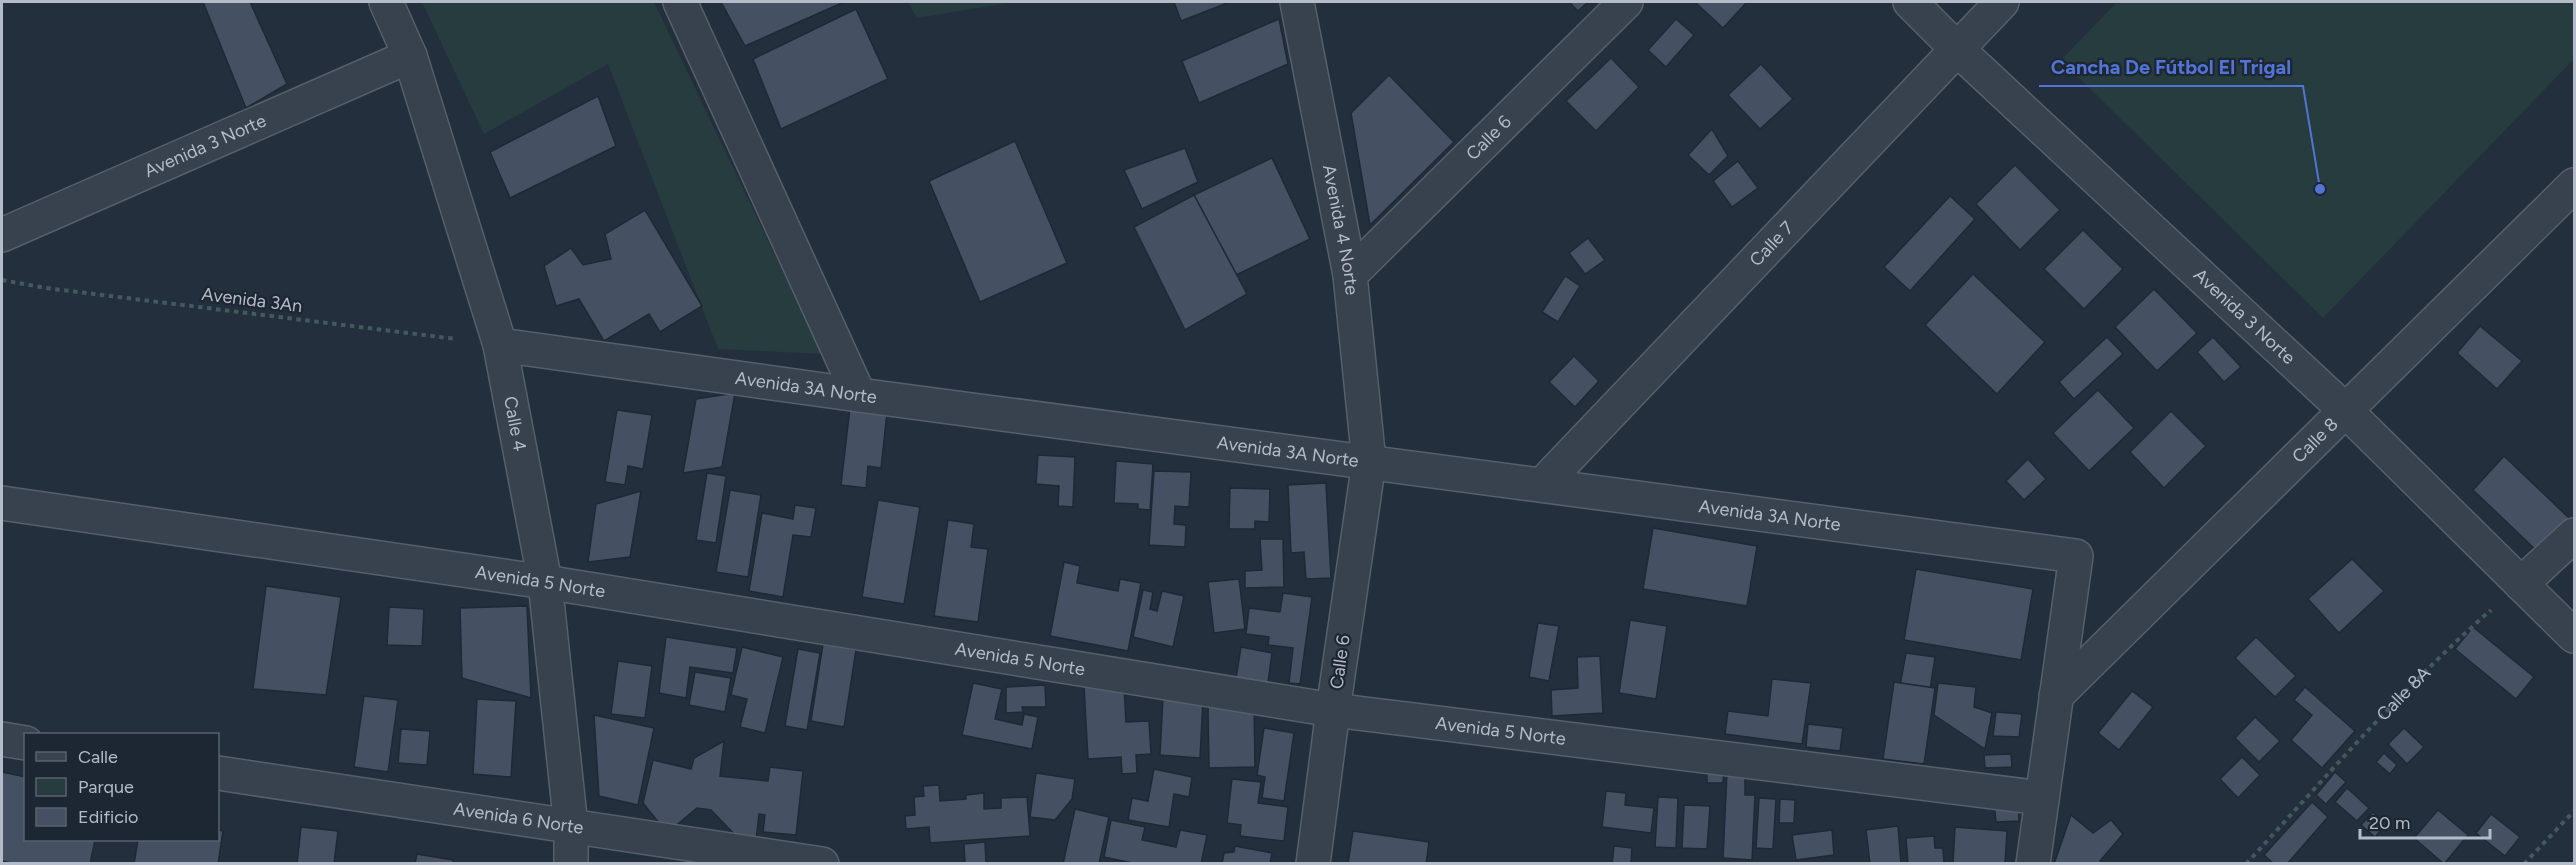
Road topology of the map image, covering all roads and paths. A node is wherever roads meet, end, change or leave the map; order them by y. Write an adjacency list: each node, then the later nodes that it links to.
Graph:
1 (386, 2): 8 (street, Calle 4)
2 (680, 2): 14 (street)
3 (1297, 2): 11 (street, Avenida 4 Norte)
4 (1626, 2): 11 (street, Calle 6)
5 (1910, 2): 7 (street, Avenida 3 Norte)
6 (2002, 2): 7 (street, Calle 7)
7 (1956, 48): 15 (street, Avenida 3 Norte); 17 (street, Calle 7)
8 (410, 56): 10 (street, Avenida 3 Norte); 13 (street, Calle 4)
9 (2574, 185): 15 (street, Calle 8)
10 (2, 235)
11 (1350, 275): 16 (street, Avenida 4 Norte)
12 (2, 280): 13 (path, Avenida 3An)
13 (501, 345): 14 (street, Avenida 3A Norte); 20 (street, Calle 4)
14 (859, 395): 16 (street, Avenida 3A Norte)
15 (2346, 411): 21 (street, Avenida 3 Norte); 23 (street, Calle 8)
16 (1369, 462): 17 (street, Avenida 3A Norte); 24 (street, Calle 6)
17 (1542, 485): 23 (street, Avenida 3A Norte)
18 (2, 503): 20 (street, Avenida 5 Norte)
19 (2574, 535): 21 (street)
20 (545, 582): 24 (street, Avenida 5 Norte); 30 (street, Calle 4)
21 (2521, 584): 22 (street, Avenida 3 Norte); 35 (path, Calle 8A)
22 (2574, 636)
23 (2056, 696): 28 (street)
24 (1333, 710): 28 (street, Avenida 5 Norte); 33 (street, Calle 6)
25 (2, 739): 26 (street)
26 (24, 743)
27 (219, 772): 30 (street, Avenida 6 Norte)
28 (2042, 798): 34 (street)
29 (2574, 811): 36 (path)
30 (571, 827): 31 (street, Calle 4); 32 (street, Avenida 6 Norte)
31 (571, 864)
32 (822, 864)
33 (1313, 864)
34 (2032, 864)
35 (2246, 864)
36 (2524, 864)

